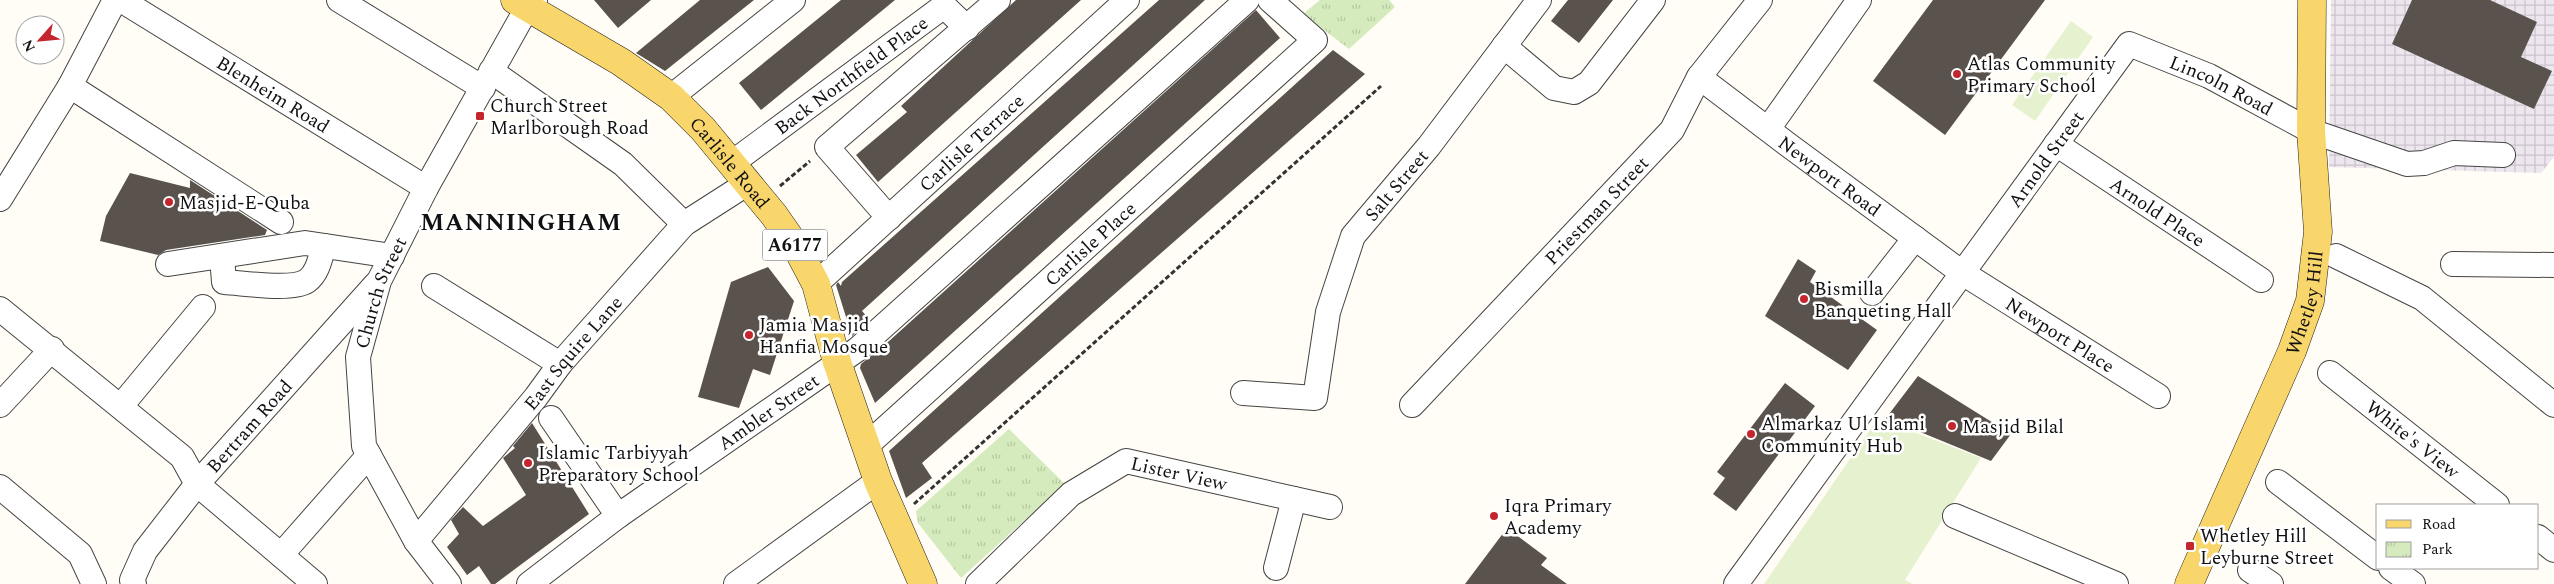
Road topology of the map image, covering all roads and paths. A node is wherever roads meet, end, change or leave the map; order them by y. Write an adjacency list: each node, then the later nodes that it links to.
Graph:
1 (115, 0): 20 (street)
2 (121, 0): 29 (street, Blenheim Road)
3 (339, 0): 19 (street)
4 (793, 0): 22 (street)
5 (998, 0): 15 (street)
6 (1127, 0): 31 (street, Carlisle Terrace)
7 (1247, 0): 51 (street, Ambler Street)
8 (1270, 0): 61 (street, Carlisle Place)
9 (1539, 0): 17 (street, Salt Street)
10 (1653, 0): 17 (street)
11 (1760, 0): 18 (street, Priestman Street)
12 (1859, 0): 23 (street)
13 (2312, 0): 24 (main road, Whetley Hill)
14 (526, 3): 19 (street, Church Street); 22 (main road, Carlisle Road / A6177)
15 (967, 28): 26 (street); 28 (street, Back Northfield Place)
16 (2129, 44): 24 (street, Lincoln Road); 25 (street, Arnold Street)
17 (1504, 46): 54 (street, Salt Street)
18 (1699, 77): 23 (street, Newport Road); 57 (street, Priestman Street)
19 (487, 80): 29 (street, Church Street); 33 (street)
20 (70, 86): 30 (street); 32 (street)
21 (1381, 86): 72 (path)
22 (671, 97): 28 (main road, Carlisle Road / A6177)
23 (1768, 129): 34 (street, Newport Road)
24 (2312, 131): 27 (street, Lincoln Road); 92 (main road, Whetley Hill)
25 (2056, 144): 42 (street, Arnold Street); 43 (street, Arnold Place)
26 (828, 147): 28 (path); 31 (street)
27 (2503, 155)
28 (748, 183): 33 (street, East Squire Lane); 45 (main road, Carlisle Road / A6177)
29 (426, 188): 37 (street, Church Street)
30 (0, 200)
31 (889, 218): 45 (street, Carlisle Terrace)
32 (281, 222)
33 (684, 224): 52 (street, East Squire Lane)
34 (1915, 238): 42 (street, Newport Road); 47 (street)
35 (324, 246): 36 (street); 36 (street); 37 (street)
36 (222, 256): 39 (street)
37 (392, 256): 44 (street, Church Street)
38 (2336, 256): 58 (street)
39 (168, 264)
40 (2453, 264): 41 (street)
41 (2554, 265)
42 (1961, 272): 55 (street, Newport Place); 90 (street, Arnold Street)
43 (2262, 280)
44 (379, 281): 62 (street, Church Street); 65 (street, Bertram Road)
45 (816, 284): 51 (main road, Carlisle Road / A6177)
46 (434, 286): 52 (street)
47 (1872, 293)
48 (203, 307): 59 (street)
49 (0, 309): 50 (street)
50 (52, 349): 56 (street); 59 (street)
51 (838, 362): 61 (main road, Carlisle Road / A6177); 70 (street, Ambler Street)
52 (560, 364): 74 (street, East Squire Lane)
53 (2330, 373): 68 (street, White's View)
54 (1243, 392)
55 (2158, 396)
56 (0, 404)
57 (1412, 405)
58 (2554, 405)
59 (121, 406): 65 (street)
60 (551, 418): 70 (street)
61 (866, 446): 63 (main road, Carlisle Road / A6177)
62 (369, 455): 74 (street, Church Street); 76 (street)
63 (878, 481): 72 (main road, Carlisle Road / A6177); 87 (street)
64 (2278, 482): 77 (street)
65 (197, 484): 76 (street); 82 (street, Bertram Road)
66 (0, 487): 83 (street)
67 (1294, 499): 69 (street, Lister View); 78 (street); 89 (street, Lister View)
68 (2496, 504)
69 (1330, 507)
70 (618, 516): 86 (street, Ambler Street)
71 (1955, 516): 81 (street)
72 (895, 521): 88 (main road, Carlisle Road / A6177)
73 (2539, 538): 75 (street)
74 (416, 541): 85 (street, Church Street)
75 (2554, 550)
76 (281, 555): 84 (street)
77 (2376, 556)
78 (1276, 568)
79 (2392, 569): 94 (street)
80 (2250, 570): 93 (street)
81 (2073, 576): 91 (street)
82 (133, 582)
83 (94, 584)
84 (315, 584)
85 (449, 584)
86 (529, 584)
87 (736, 584)
88 (923, 584)
89 (978, 584)
90 (1736, 584)
91 (2116, 584)
92 (2189, 584)
93 (2270, 584)
94 (2413, 584)

